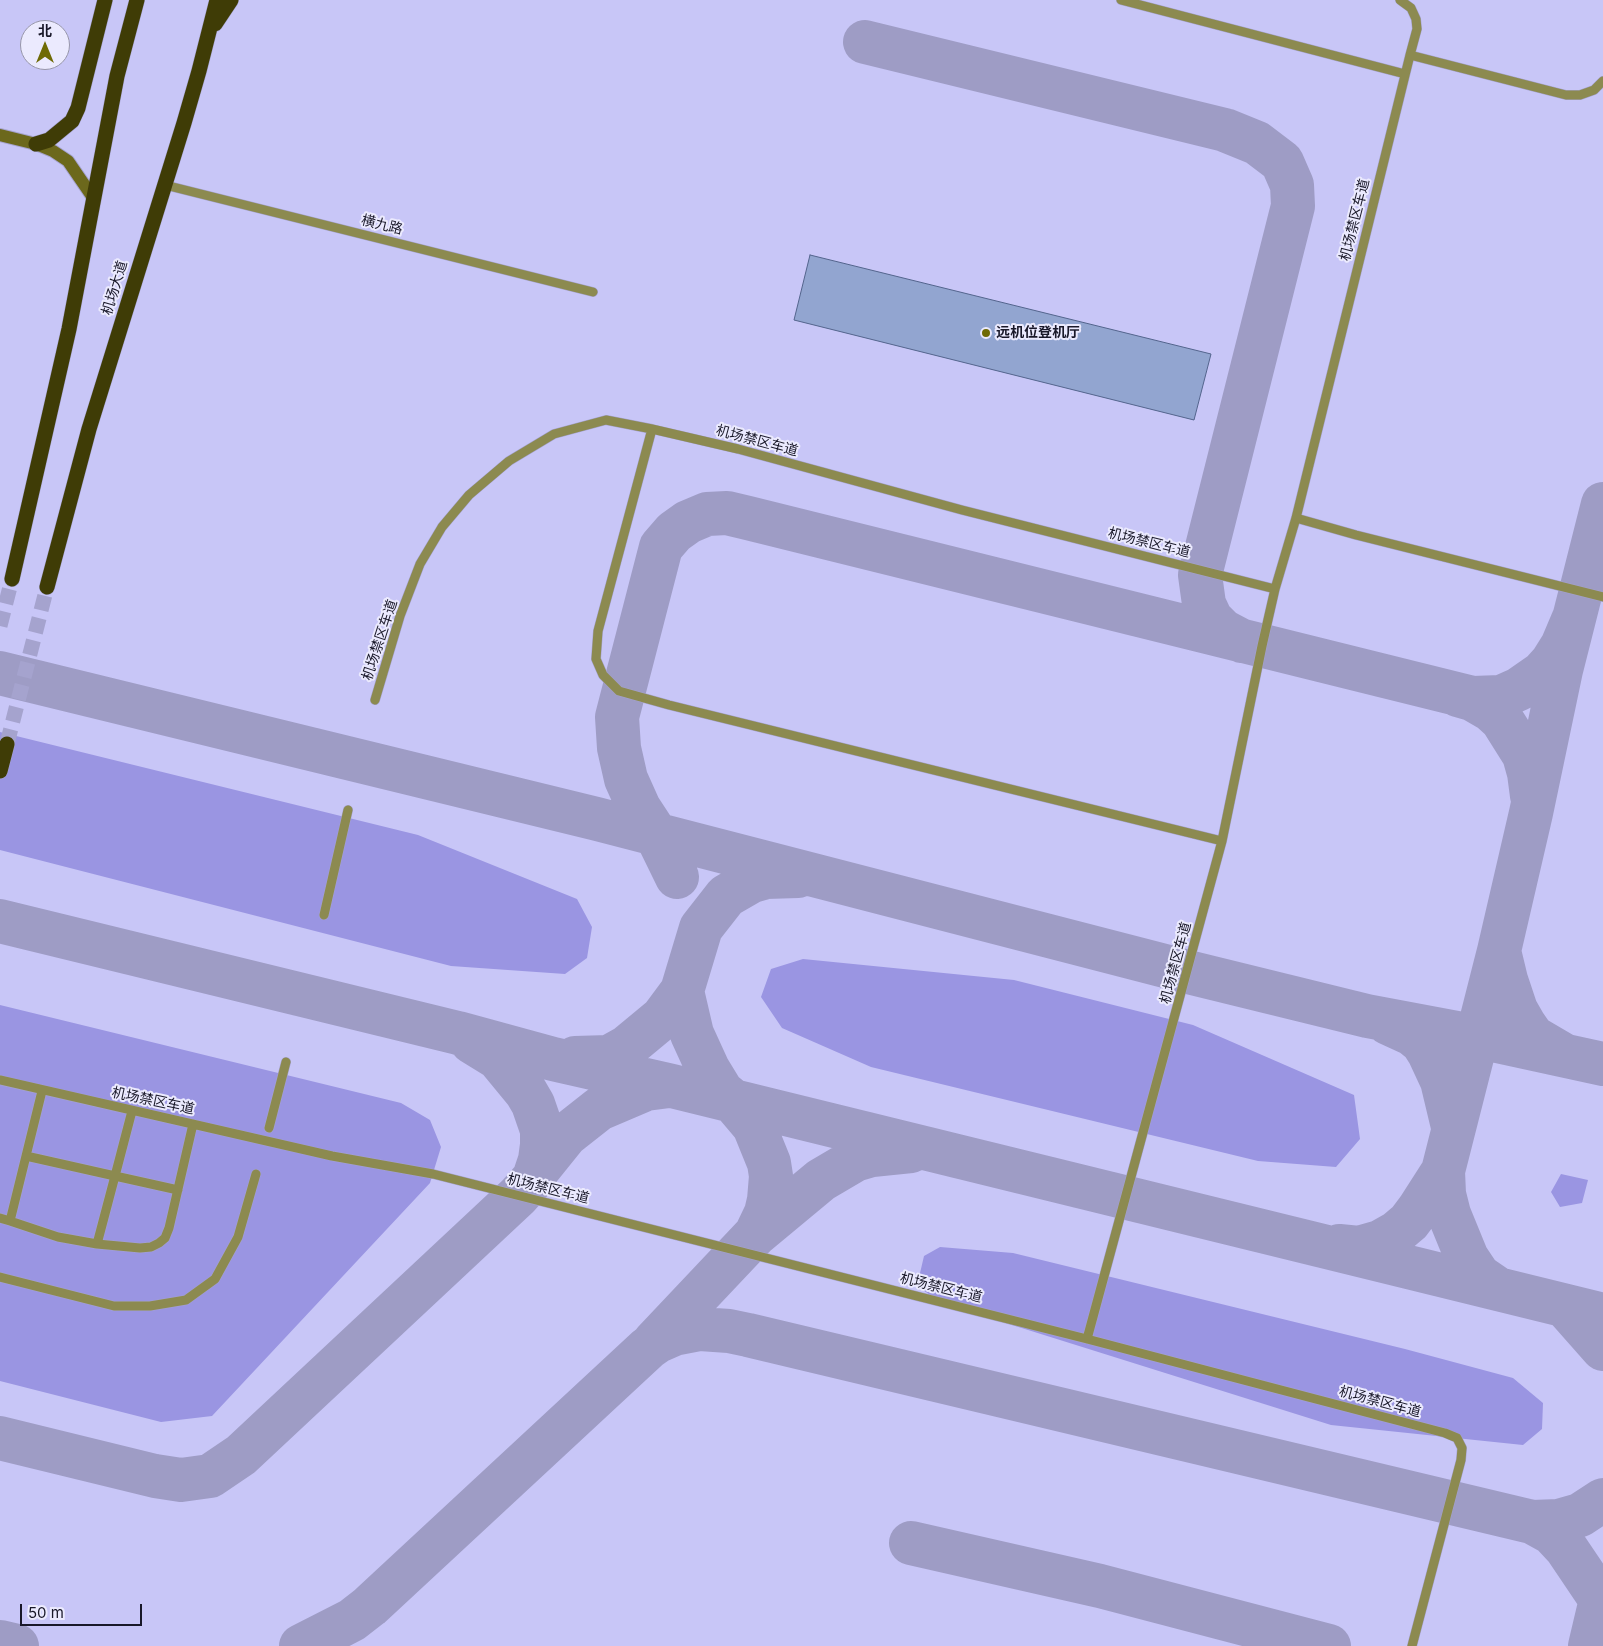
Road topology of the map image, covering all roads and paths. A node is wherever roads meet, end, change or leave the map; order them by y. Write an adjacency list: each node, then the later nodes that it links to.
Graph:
1 (105, 0): 12 (highway)
2 (137, 0): 14 (highway)
3 (217, 0): 7 (highway, 机场大道)
4 (231, 0): 7 (highway)
5 (1121, 0): 9 (lane)
6 (1400, 0): 8 (lane, 机场禁区车道)
7 (208, 33): 13 (highway, 机场大道)
8 (1410, 54): 9 (lane, 机场禁区车道); 10 (lane)
9 (1404, 74): 17 (lane, 机场禁区车道)
10 (1603, 81)
11 (0, 135): 12 (street)
12 (36, 144): 14 (street)
13 (165, 185): 15 (lane, 横九路); 19 (highway, 机场大道)
14 (94, 200): 18 (highway)
15 (593, 292)
16 (652, 429): 20 (lane, 机场禁区车道); 22 (lane, 机场禁区车道); 26 (lane)
17 (1296, 518): 20 (lane, 机场禁区车道); 21 (lane)
18 (12, 579)
19 (47, 587)
20 (1276, 589): 26 (lane, 机场禁区车道)
21 (1603, 597)
22 (375, 700)
23 (7, 744): 24 (highway)
24 (0, 771)
25 (348, 810): 27 (lane)
26 (1222, 841): 42 (lane, 机场禁区车道)
27 (324, 915)
28 (286, 1062): 33 (lane)
29 (0, 1080): 30 (lane, 机场禁区车道)
30 (42, 1091): 31 (lane, 机场禁区车道); 34 (lane)
31 (132, 1111): 32 (lane, 机场禁区车道); 36 (lane)
32 (193, 1124): 37 (lane); 42 (lane, 机场禁区车道)
33 (268, 1128)
34 (26, 1156): 36 (lane); 39 (lane)
35 (256, 1174): 41 (lane)
36 (115, 1176): 37 (lane); 40 (lane)
37 (178, 1190): 40 (lane)
38 (0, 1218): 39 (lane)
39 (10, 1220): 40 (lane)
40 (97, 1244)
41 (0, 1277)
42 (1087, 1339): 43 (lane, 机场禁区车道)
43 (1412, 1646)

